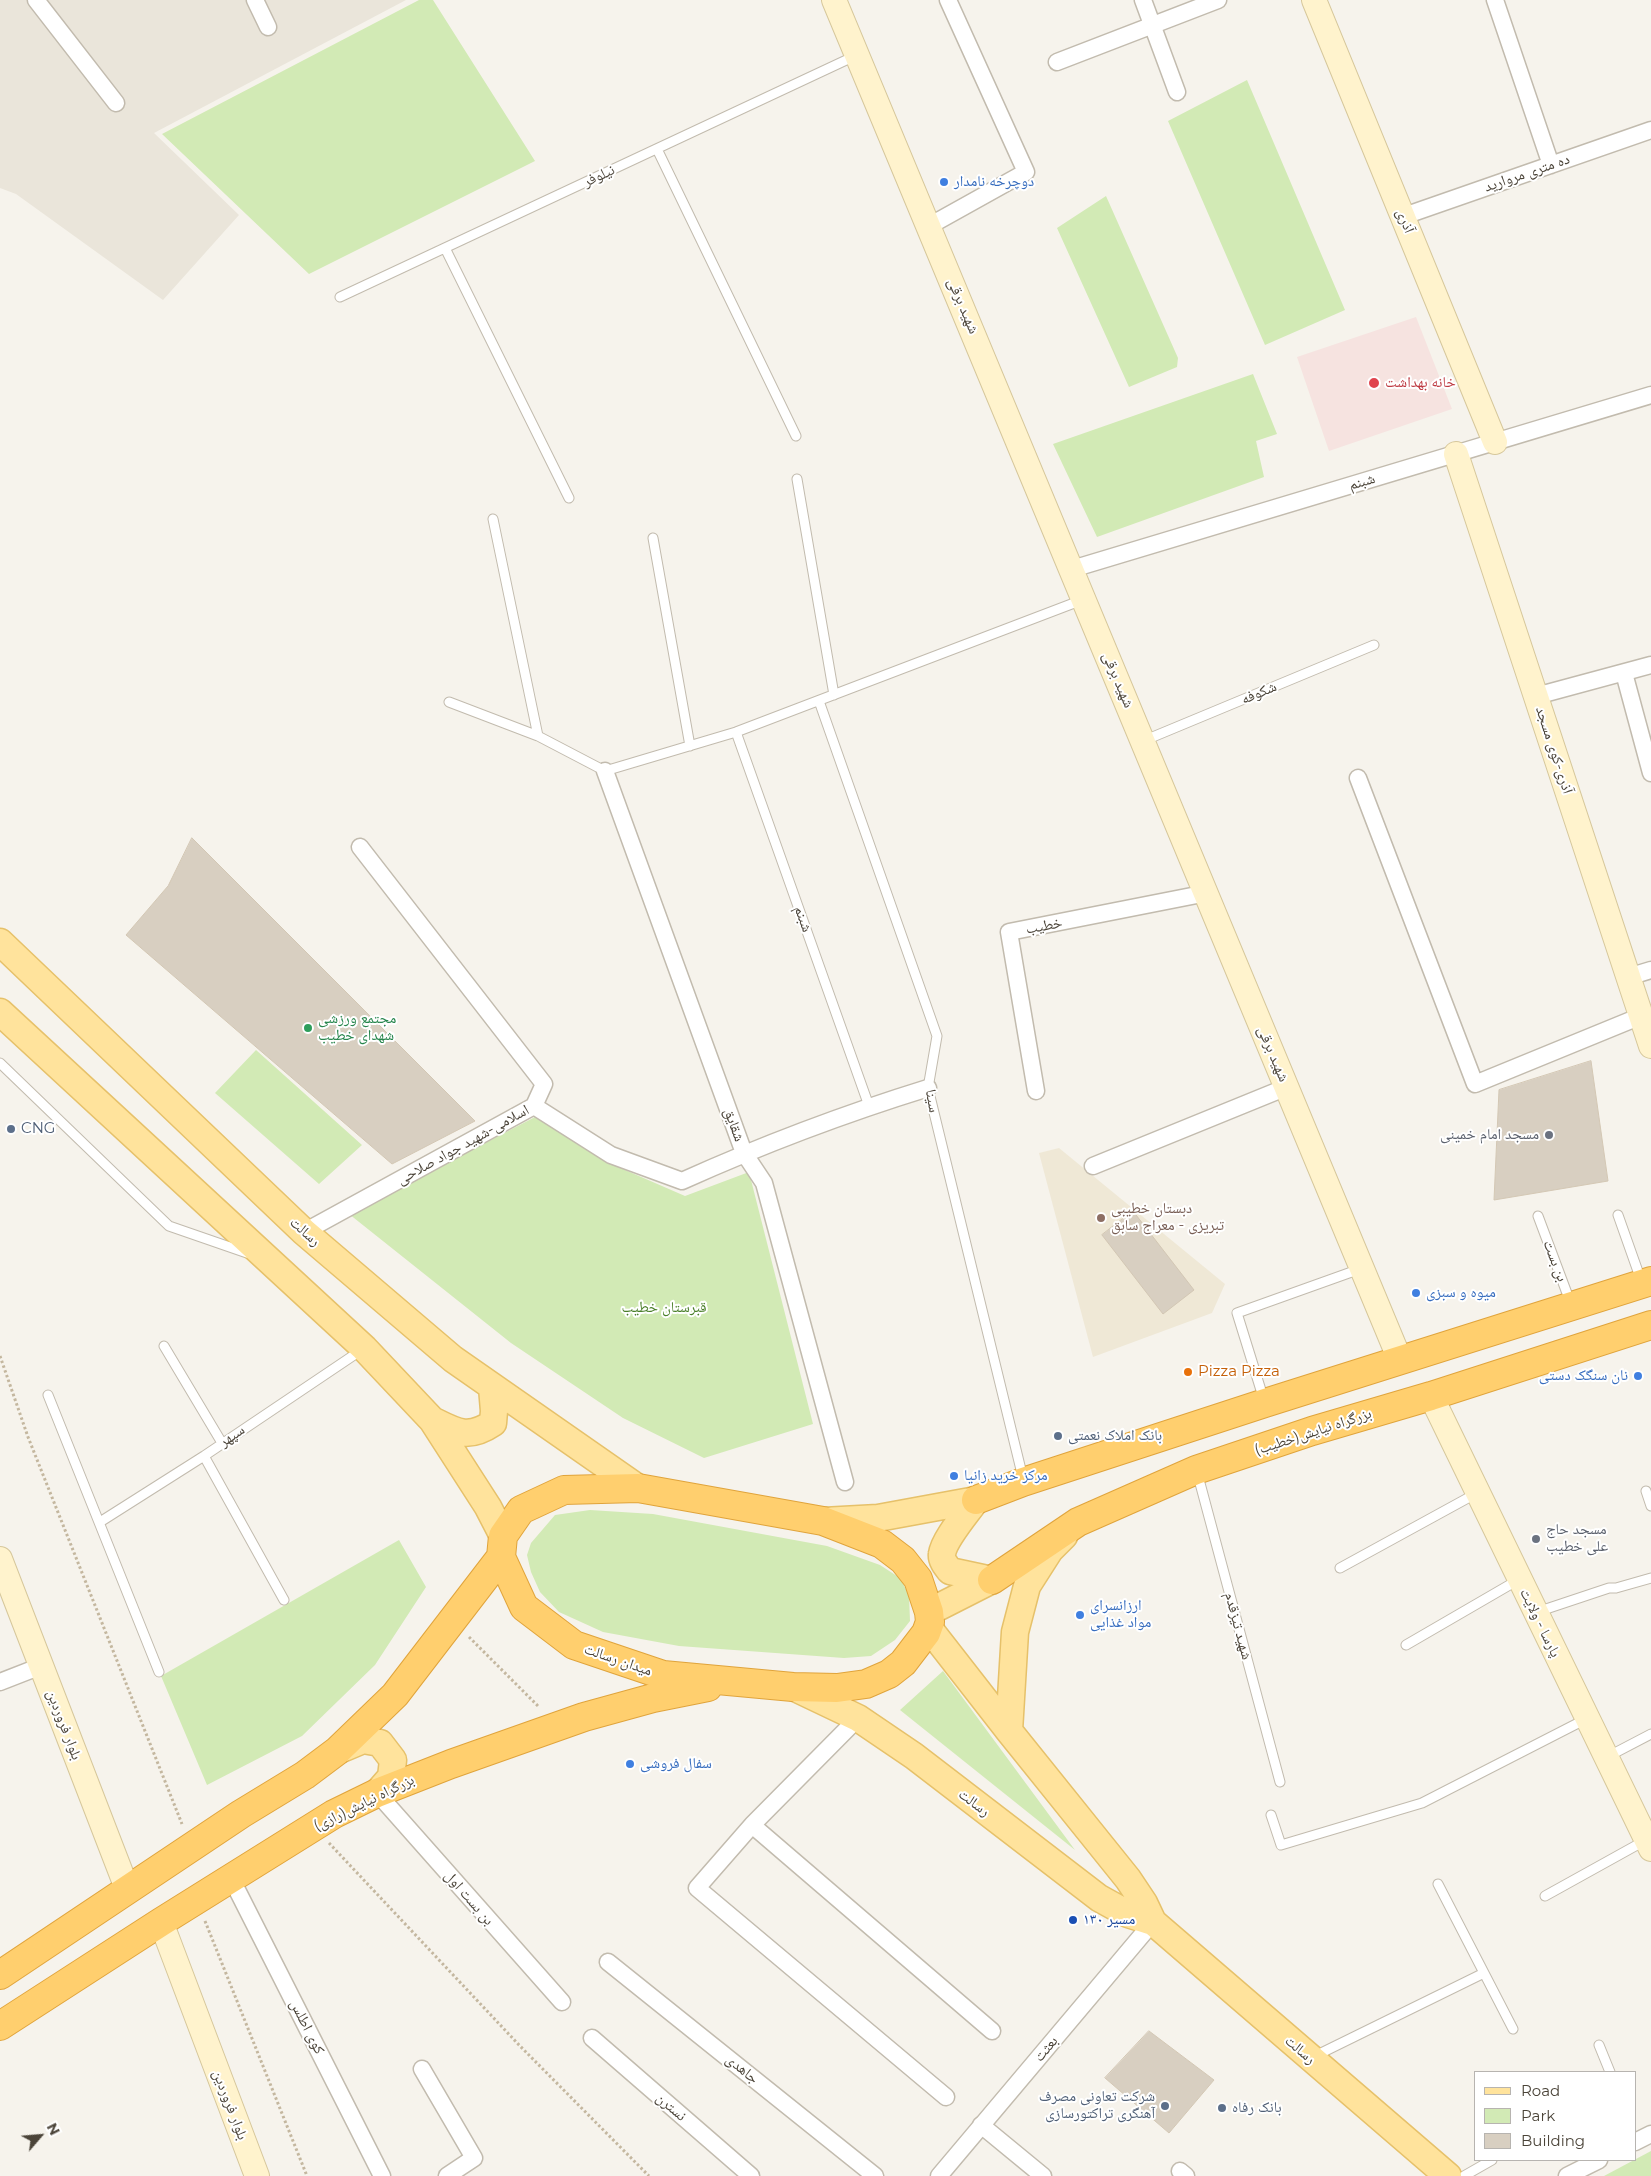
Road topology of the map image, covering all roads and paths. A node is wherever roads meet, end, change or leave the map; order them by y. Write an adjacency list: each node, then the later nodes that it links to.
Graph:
1 (36, 0): 14 (street)
2 (255, 0): 10 (street)
3 (948, 0): 19 (street)
4 (1143, 0): 9 (street)
5 (1218, 0): 9 (street)
6 (1314, 0): 18 (street, آذری)
7 (1495, 0): 17 (street)
8 (839, 2): 11 (street, شهید برقی)
9 (1152, 26): 12 (street); 13 (street)
10 (268, 27)
11 (857, 55): 16 (lane, نیلوفر); 19 (street, شهید برقی)
12 (1057, 62)
13 (1178, 92)
14 (116, 103)
15 (1651, 130): 17 (street, ده متری مروارید)
16 (657, 148): 20 (lane, نیلوفر); 23 (lane)
17 (1551, 165): 18 (street, ده متری مروارید)
18 (1404, 216): 24 (street, آذری)
19 (929, 226): 30 (street, شهید برقی)
20 (445, 248): 21 (lane, نیلوفر); 27 (lane)
21 (340, 297)
22 (1651, 395): 24 (street, شبنم)
23 (796, 436)
24 (1495, 442): 25 (street, شبنم)
25 (1456, 454): 30 (street, شبنم); 36 (street, آذری-کوی مسجد)
26 (797, 479): 35 (lane)
27 (570, 498)
28 (493, 519): 40 (lane)
29 (653, 538): 42 (lane)
30 (1072, 569): 31 (street, شهید برقی)
31 (1084, 599): 35 (lane); 41 (street, شهید برقی)
32 (1374, 645): 41 (lane, شکوفه)
33 (1651, 665): 34 (street)
34 (1624, 673): 36 (street); 44 (street)
35 (834, 695): 37 (lane)
36 (1536, 696): 50 (street, آذری-کوی مسجد)
37 (819, 701): 39 (lane); 56 (lane, سینا)
38 (449, 702): 40 (lane)
39 (736, 732): 42 (lane); 59 (lane, شبنم)
40 (538, 736): 43 (lane)
41 (1143, 741): 47 (street, شهید برقی)
42 (690, 746): 43 (lane)
43 (605, 771): 60 (street, شقایق)
44 (1651, 772)
45 (1358, 778): 52 (street)
46 (360, 847): 58 (street)
47 (1207, 893): 55 (street, شهید برقی); 57 (street, خطیب)
48 (0, 942): 64 (main road, رسالت)
49 (1651, 970): 50 (street)
50 (1628, 977): 52 (street, آذری-کوی مسجد)
51 (0, 1012): 65 (main road)
52 (1641, 1016): 53 (street, آذری-کوی مسجد)
53 (1651, 1046)
54 (0, 1063): 65 (lane)
55 (1287, 1087): 61 (street); 66 (street, شهید برقی)
56 (928, 1088): 59 (street, اسلامی-شهید جواد صلاحی); 83 (lane, سینا)
57 (1036, 1091)
58 (534, 1106): 60 (street, اسلامی-شهید جواد صلاحی); 64 (street, اسلامی-شهید جواد صلاحی)
59 (870, 1106): 60 (street, اسلامی-شهید جواد صلاحی)
60 (744, 1153): 82 (street, شقایق)
61 (1093, 1166)
62 (1618, 1215): 67 (lane)
63 (1538, 1216): 68 (lane, بن بست)
64 (304, 1232): 74 (main road, رسالت)
65 (269, 1260): 71 (main road)
66 (1362, 1268): 73 (street, شهید برقی); 77 (lane)
67 (1647, 1283): 68 (highway)
68 (1572, 1306): 73 (highway)
69 (1651, 1325): 76 (highway, بزرگراه نیایش(خطیب))
70 (164, 1346): 79 (lane)
71 (364, 1348): 78 (main road); 79 (lane, سپهر)
72 (0, 1356): 121 (path)
73 (1400, 1360): 77 (highway)
74 (492, 1387): 78 (main road); 84 (main road, رسالت)
75 (48, 1395): 90 (lane)
76 (1431, 1396): 81 (highway, بزرگراه نیایش(خطیب)); 86 (street, پارسا - ولایت)
77 (1265, 1403): 83 (highway)
78 (432, 1420): 92 (main road)
79 (222, 1443): 80 (lane, سپهر)
80 (204, 1456): 90 (lane, سپهر); 98 (lane)
81 (1196, 1470): 91 (highway, بزرگراه نیایش(خطیب)); 115 (lane, شهید تیزقدم)
82 (845, 1482)
83 (1023, 1482): 87 (highway)
84 (638, 1488): 89 (highway); 92 (highway)
85 (1646, 1491): 88 (lane)
86 (1477, 1493): 94 (lane); 96 (street, پارسا - ولایت)
87 (976, 1500): 89 (main road); 97 (main road)
88 (1651, 1506)
89 (823, 1521): 100 (highway)
90 (100, 1522): 104 (lane)
91 (1078, 1522): 97 (highway, بزرگراه نیایش(خطیب)); 111 (main road)
92 (502, 1546): 101 (highway); 105 (highway, میدان رسالت)
93 (0, 1559): 103 (street, بلوار فروردین)
94 (1340, 1568)
95 (1651, 1578): 99 (lane)
96 (1519, 1579): 99 (street, پارسا - ولایت); 102 (lane)
97 (992, 1580): 100 (main road)
98 (284, 1600)
99 (1535, 1612): 109 (street, پارسا - ولایت)
100 (928, 1619): 107 (highway, میدان رسالت); 111 (main road, رسالت)
101 (450, 1623): 110 (path); 113 (highway)
102 (1406, 1645)
103 (41, 1666): 106 (street); 124 (street, بلوار فروردین)
104 (159, 1672)
105 (739, 1681): 107 (highway, میدان رسالت); 110 (highway, بزرگراه نیایش(رازی))
106 (0, 1682)
107 (793, 1687): 108 (main road, رسالت)
108 (858, 1718): 118 (street); 128 (main road, رسالت)
109 (1587, 1718): 114 (street, پارسا - ولایت); 117 (lane)
110 (550, 1729): 116 (highway, بزرگراه نیایش(رازی))
111 (1009, 1731): 128 (main road, رسالت)
112 (1651, 1734): 114 (lane)
113 (337, 1750): 116 (main road); 121 (highway)
114 (1606, 1758): 120 (street, پارسا - ولایت)
115 (1280, 1782)
116 (377, 1793): 119 (highway, بزرگراه نیایش(رازی)); 132 (street, بن بست اول)
117 (1271, 1815)
118 (752, 1825): 135 (street); 141 (street)
119 (314, 1826): 122 (highway, بزرگراه نیایش(رازی)); 152 (path)
120 (1649, 1845): 125 (lane)
121 (191, 1848): 124 (highway)
122 (231, 1878): 126 (highway, بزرگراه نیایش(رازی)); 150 (street, کوی اطلس)
123 (1438, 1884): 130 (lane)
124 (128, 1891): 131 (highway)
125 (1545, 1896)
126 (196, 1900): 127 (highway, بزرگراه نیایش(رازی)); 149 (path)
127 (161, 1922): 133 (highway, بزرگراه نیایش(رازی)); 148 (street, بلوار فروردین)
128 (1153, 1922): 138 (main road, رسالت); 142 (street, بعثت)
129 (608, 1962): 154 (street, جاهدی)
130 (1484, 1973): 134 (lane); 138 (lane)
131 (0, 1975)
132 (562, 2002)
133 (0, 2026)
134 (1513, 2029)
135 (992, 2031)
136 (592, 2038): 153 (street, نسترن)
137 (1599, 2045): 140 (lane)
138 (1310, 2058): 147 (main road, رسالت)
139 (422, 2069): 151 (street)
140 (1610, 2071)
141 (946, 2097)
142 (981, 2125): 155 (street, بعثت); 156 (street)
143 (1651, 2134): 144 (street)
144 (1636, 2142)
145 (1490, 2161): 157 (lane)
146 (1597, 2161): 158 (street)
147 (1435, 2172)
148 (257, 2176)
149 (307, 2176)
150 (382, 2176)
151 (447, 2176)
152 (649, 2176)
153 (750, 2176)
154 (875, 2176)
155 (939, 2176)
156 (1043, 2176)
157 (1464, 2176)
158 (1567, 2176)

